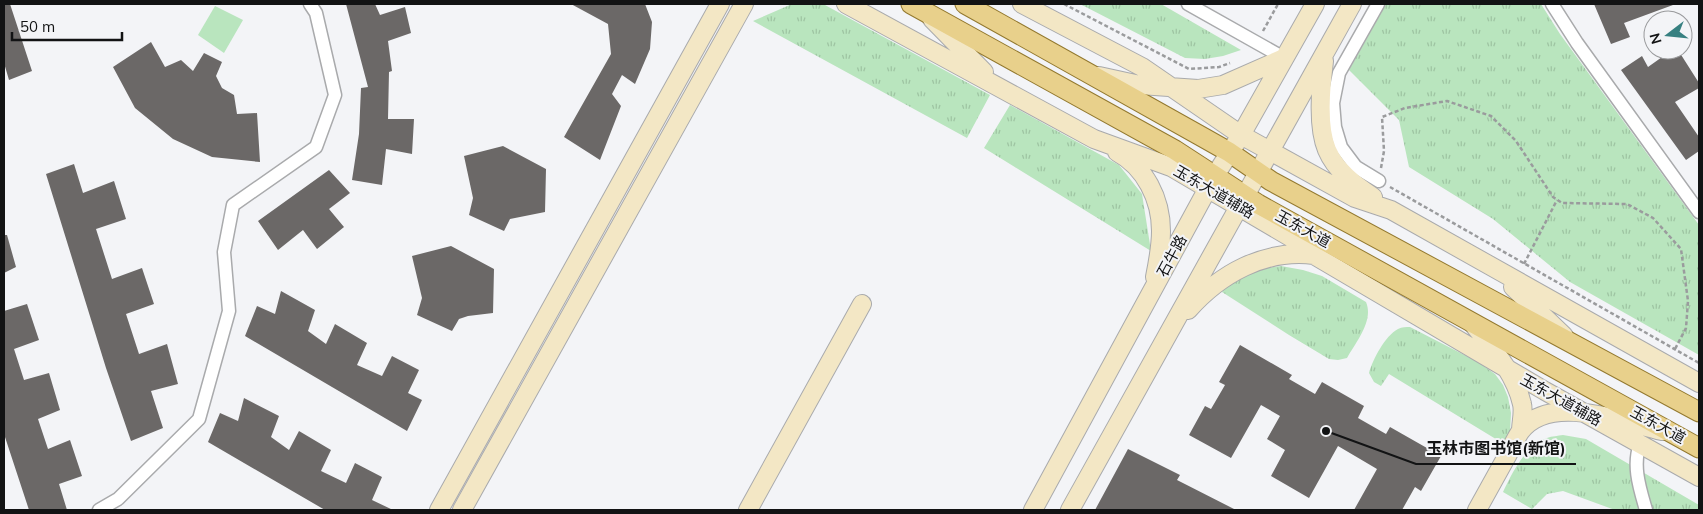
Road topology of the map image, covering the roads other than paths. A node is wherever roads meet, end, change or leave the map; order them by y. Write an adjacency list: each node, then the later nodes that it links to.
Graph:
1 (310, 4): 50 (street)
2 (709, 4): 15 (street)
3 (720, 4): 15 (street)
4 (753, 4): 14 (street)
5 (846, 4): 22 (street, 玉东大道辅路)
6 (965, 4): 18 (main road, 玉东大道)
7 (1022, 4): 19 (street)
8 (1188, 4): 17 (street)
9 (1315, 4): 17 (street, 石牛路)
10 (1352, 4): 16 (street)
11 (1378, 4): 26 (street)
12 (1552, 4): 30 (street)
13 (916, 6): 20 (main road, 玉东大道); 22 (street)
14 (740, 10): 52 (street)
15 (707, 28): 51 (street)
16 (1324, 53): 23 (street); 29 (street)
17 (1284, 58): 19 (street); 21 (street, 石牛路)
18 (1092, 75): 19 (street); 20 (main road); 24 (main road, 玉东大道)
19 (1169, 86): 21 (street)
20 (1080, 97): 27 (main road, 玉东大道)
21 (1241, 135): 23 (street); 24 (street, 石牛路)
22 (1094, 139): 27 (street, 玉东大道辅路); 33 (street)
23 (1270, 151): 25 (street); 29 (street)
24 (1229, 152): 25 (main road, 玉东大道); 27 (street, 石牛路)
25 (1258, 172): 28 (street); 37 (main road, 玉东大道)
26 (1379, 181)
27 (1211, 183): 28 (main road, 玉东大道); 33 (street, 石牛路)
28 (1241, 201): 31 (street, 玉东大道辅路); 32 (main road, 玉东大道); 36 (street)
29 (1390, 210): 37 (street); 39 (street)
30 (1699, 212)
31 (1312, 254): 32 (street); 36 (street); 38 (street, 玉东大道辅路)
32 (1379, 271): 35 (main road, 玉东大道)
33 (1152, 293): 54 (street, 石牛路)
34 (862, 304): 53 (street)
35 (1472, 322): 38 (street); 40 (main road, 玉东大道)
36 (1170, 329): 55 (street)
37 (1572, 343): 42 (main road, 玉东大道)
38 (1506, 369): 41 (street, 玉东大道辅路); 44 (street)
39 (1699, 383)
40 (1619, 404): 43 (street); 45 (main road, 玉东大道)
41 (1582, 412): 43 (street); 44 (street); 46 (street, 玉东大道辅路)
42 (1699, 412)
43 (1637, 425): 45 (street); 48 (street)
44 (1520, 431): 56 (street)
45 (1671, 433): 47 (main road, 玉东大道)
46 (1640, 444): 48 (street, 玉东大道辅路); 57 (street)
47 (1699, 448)
48 (1667, 460): 49 (street, 玉东大道辅路)
49 (1699, 477)
50 (99, 510)
51 (439, 510)
52 (462, 510)
53 (748, 510)
54 (1033, 510)
55 (1070, 510)
56 (1477, 510)
57 (1646, 510)

